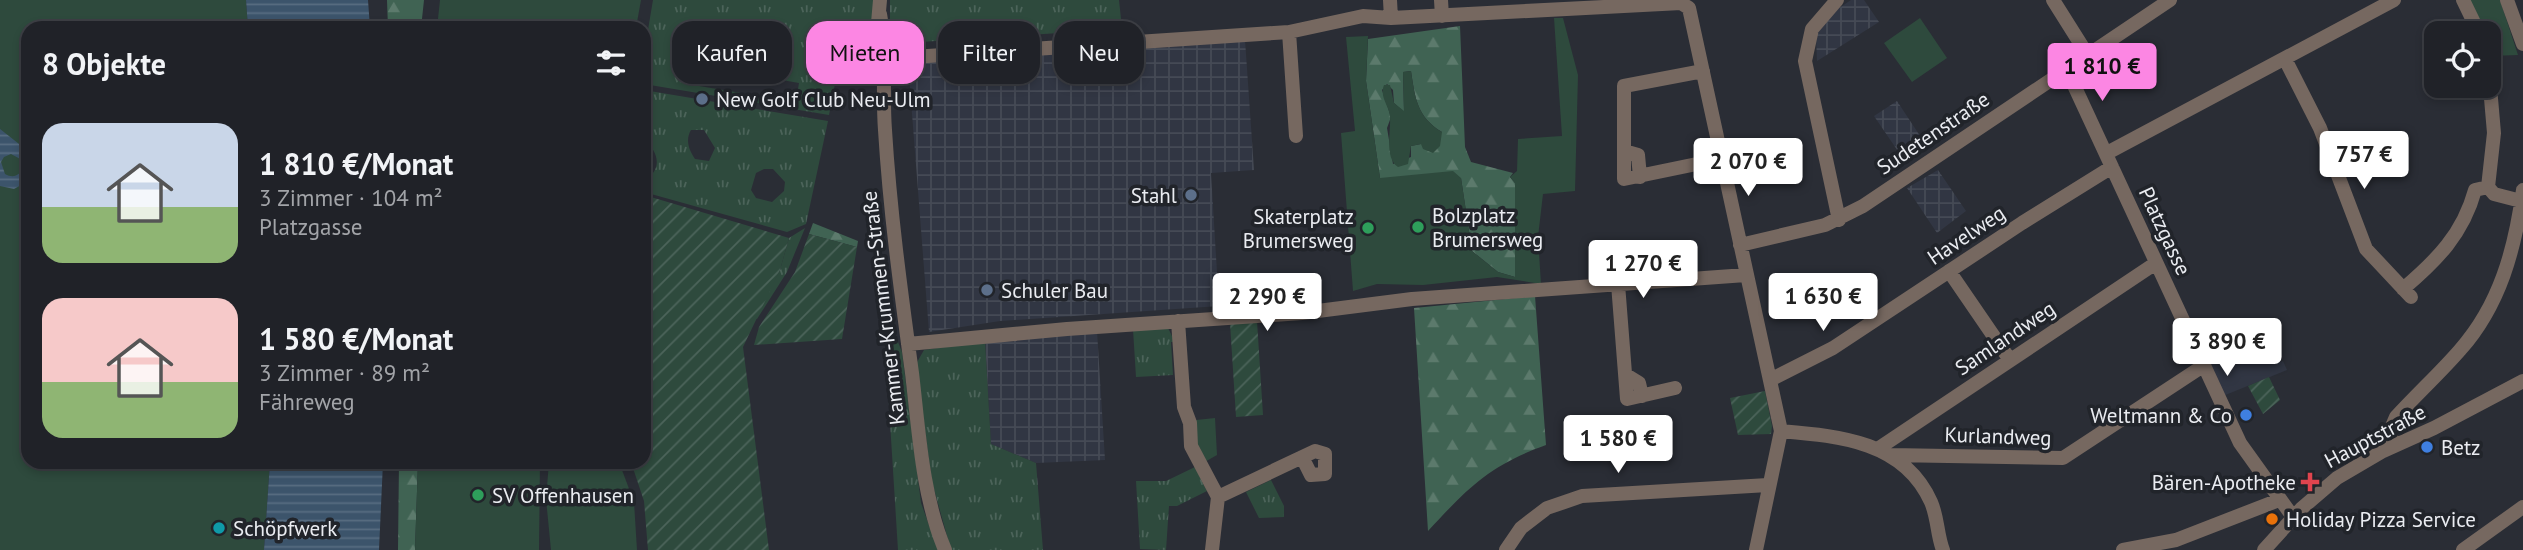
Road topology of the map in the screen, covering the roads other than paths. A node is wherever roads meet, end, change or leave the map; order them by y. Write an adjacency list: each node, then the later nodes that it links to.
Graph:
1 (1390, 0): 13 (street)
2 (1441, 0): 12 (street)
3 (1837, 0): 29 (street)
4 (2053, 0): 17 (street)
5 (2170, 0): 17 (street, Sudetenstraße)
6 (2394, 0): 19 (street, Havelweg)
7 (2463, 0): 14 (street)
8 (2507, 0): 16 (street)
9 (1629, 2): 10 (street); 21 (street)
10 (1568, 4): 11 (street)
11 (1504, 6): 12 (street)
12 (1442, 16): 13 (street)
13 (1391, 18): 15 (street)
14 (2473, 21)
15 (1289, 32): 18 (street); 24 (street)
16 (2523, 44)
17 (2087, 54): 20 (street, Sudetenstraße)
18 (924, 56)
19 (2285, 59): 26 (street, Havelweg); 27 (street)
20 (2066, 68): 26 (street, Platzgasse); 29 (street, Sudetenstraße)
21 (1703, 71): 25 (street); 25 (street)
22 (883, 84): 37 (street, Kammer-Krummen-Straße)
23 (2491, 98): 27 (street)
24 (1296, 136)
25 (1721, 159): 31 (street)
26 (2110, 160): 32 (street, Platzgasse); 33 (street, Havelweg)
27 (2488, 187): 28 (street)
28 (2522, 196): 30 (street)
29 (1839, 220): 31 (street, Sudetenstraße)
30 (2521, 220): 44 (street)
31 (1740, 245): 34 (street)
32 (2156, 263): 38 (street, Samlandweg); 39 (street, Platzgasse)
33 (1949, 271): 38 (street); 40 (street, Havelweg)
34 (1746, 275): 35 (street); 40 (street)
35 (1618, 284): 36 (street); 42 (street)
36 (1178, 321): 37 (street); 48 (street)
37 (908, 344): 52 (street, Kammer-Krummen-Straße)
38 (2010, 360): 45 (street, Samlandweg)
39 (2203, 366): 45 (street, Kurlandweg); 49 (street, Platzgasse)
40 (1770, 380): 43 (street)
41 (2523, 381): 44 (street, Hauptstraße)
42 (1675, 388)
43 (1781, 431): 45 (street, Kurlandweg); 47 (street)
44 (2393, 446): 51 (street, Hauptstraße)
45 (1885, 452): 56 (street)
46 (1302, 457): 48 (street)
47 (1768, 485): 54 (street); 55 (street)
48 (1218, 497): 53 (street)
49 (2279, 500): 51 (street, Platzgasse); 57 (street)
50 (2523, 508): 59 (street)
51 (2293, 517): 58 (street, Hauptstraße)
52 (945, 550)
53 (1212, 550)
54 (1506, 550)
55 (1756, 550)
56 (1943, 550)
57 (2123, 550)
58 (2264, 550)
59 (2463, 550)

